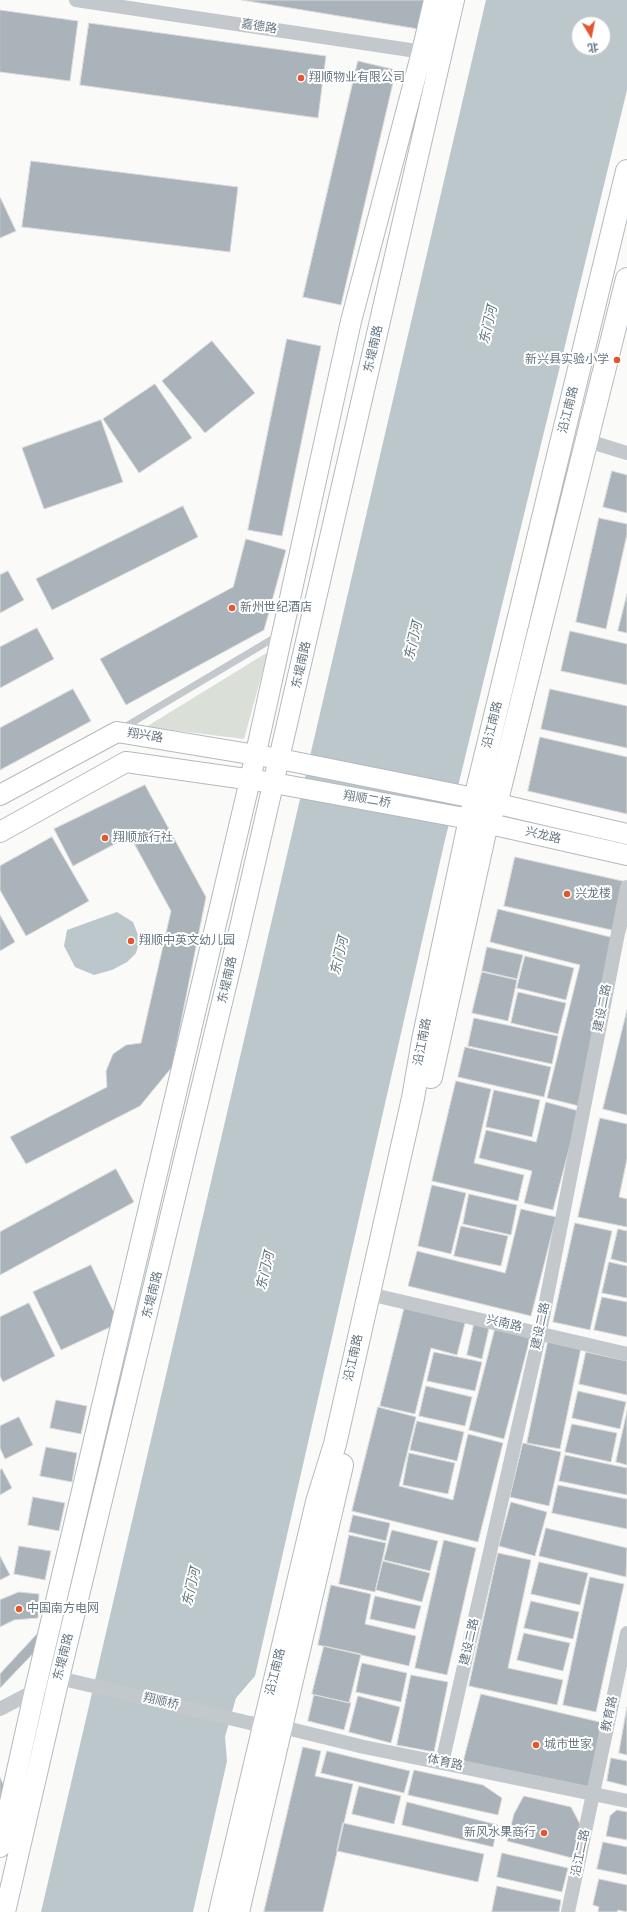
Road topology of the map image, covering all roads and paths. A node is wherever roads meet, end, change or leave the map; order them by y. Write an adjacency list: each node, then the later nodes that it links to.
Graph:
1 (76, 0): 4 (street, 嘉德路)
2 (434, 0): 4 (main road, 东堤南路)
3 (454, 0): 4 (main road, 东堤南路)
4 (432, 53): 9 (main road, 东堤南路); 12 (main road, 东堤南路)
5 (627, 171): 16 (main road, 沿江南路)
6 (627, 279): 7 (main road, 沿江南路)
7 (588, 441): 8 (street); 16 (main road, 沿江南路)
8 (627, 453)
9 (282, 633): 10 (lane); 11 (main road, 东堤南路)
10 (117, 732): 11 (main road, 翔兴路); 15 (main road, 翔兴路)
11 (254, 755): 12 (main road, 翔兴路); 13 (main road, 东堤南路)
12 (280, 760): 14 (main road, 东堤南路); 16 (main road, 翔顺二桥)
13 (250, 780): 14 (main road); 17 (main road); 26 (main road, 东堤南路)
14 (274, 783): 16 (main road, 翔顺二桥); 25 (main road, 东堤南路)
15 (0, 794)
16 (475, 810): 18 (main road, 兴龙路); 19 (main road, 兴龙路); 21 (main road, 沿江南路); 28 (main road, 沿江南路)
17 (0, 832)
18 (627, 834)
19 (627, 855)
20 (627, 887): 22 (street, 建设二路)
21 (382, 1296): 22 (street, 兴南路); 28 (main road, 沿江南路)
22 (540, 1332): 23 (street, 兴南路); 29 (street, 建设二路)
23 (627, 1354)
24 (627, 1633): 30 (street, 教育路)
25 (59, 1678): 26 (street); 28 (street, 翔顺桥); 33 (main road, 东堤南路)
26 (35, 1690): 27 (street); 32 (main road, 东堤南路)
27 (0, 1708)
28 (273, 1726): 29 (street, 体育路); 34 (main road, 沿江南路); 35 (main road, 沿江南路)
29 (442, 1763): 30 (street, 体育路)
30 (594, 1794): 31 (street, 体育路); 36 (street, 沿江二路)
31 (627, 1800)
32 (0, 1847)
33 (5, 1912)
34 (220, 1912)
35 (238, 1912)
36 (568, 1912)

